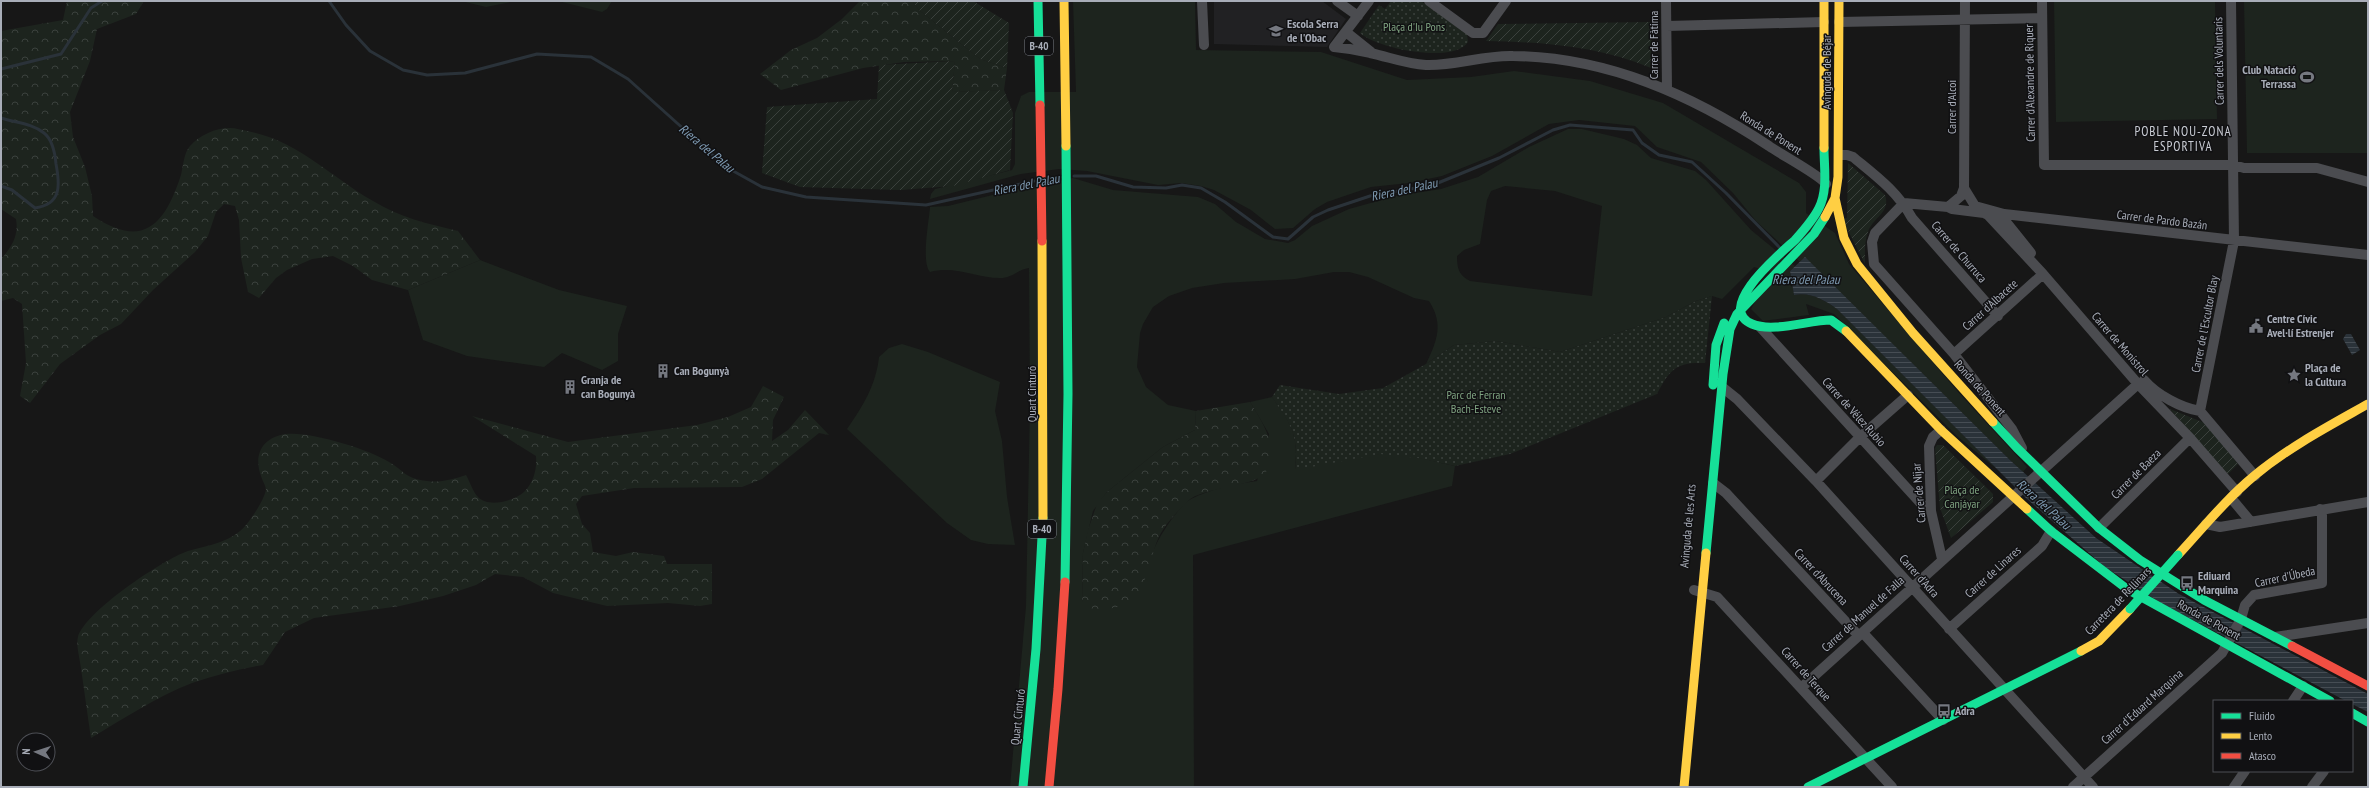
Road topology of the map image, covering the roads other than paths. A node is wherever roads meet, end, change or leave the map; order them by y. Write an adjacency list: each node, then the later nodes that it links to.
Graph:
1 (1038, 1): 87 (main road, Quart Cinturó / B-40)
2 (1064, 1): 88 (main road, B-40)
3 (1202, 1): 21 (street)
4 (1337, 1): 14 (street)
5 (1369, 1): 14 (street)
6 (1429, 1): 7 (street)
7 (1506, 1)
8 (1666, 1): 19 (street, Carrer de Fàtima)
9 (1824, 1): 17 (main road, Avinguda de Béjar)
10 (1839, 1): 18 (main road, Avinguda de Béjar)
11 (1965, 1): 15 (street, Carrer d'Alcoi)
12 (2042, 1): 16 (street, Carrer d'Alexandre de Riquer)
13 (2231, 1): 27 (street, Carrer dels Voluntaris)
14 (1358, 16): 20 (street)
15 (1965, 18): 16 (street); 18 (street); 30 (street, Carrer d'Alcoi)
16 (2042, 18): 27 (street, Carrer d'Alexandre de Riquer)
17 (1824, 22): 18 (main road); 19 (street); 24 (main road, Avinguda de Béjar)
18 (1839, 22): 25 (main road, Avinguda de Béjar)
19 (1667, 26): 23 (street, Carrer de Fàtima)
20 (1346, 32): 22 (street, Ronda de Ponent); 22 (street, Ronda de Ponent)
21 (1204, 45)
22 (1373, 53): 23 (street, Ronda de Ponent)
23 (1667, 89): 28 (street, Ronda de Ponent)
24 (1824, 90): 25 (main road, Avinguda de Béjar); 28 (main road, Avinguda de Béjar)
25 (1838, 143): 26 (main road, Avinguda de Béjar)
26 (1843, 155): 31 (main road, Avinguda de Béjar); 32 (street, Carrer de Churruca)
27 (2234, 165): 29 (street); 35 (street, Carrer dels Voluntaris)
28 (1825, 182): 31 (street, Ronda de Ponent); 38 (main road, Avinguda de Béjar)
29 (2368, 182)
30 (1964, 188): 33 (street); 34 (street, Carrer de Pardo Bazán)
31 (1835, 198): 40 (main road, Avinguda de Béjar); 51 (main road, Ronda de Ponent)
32 (1904, 203): 33 (street); 39 (street, Carrer de Churruca); 42 (street, Ronda de Ponent)
33 (1948, 207): 37 (street, Carrer de Monistrol)
34 (1998, 213): 35 (street, Carrer de Pardo Bazán); 47 (street, Carrer de Monistrol)
35 (2234, 241): 36 (street, Carrer de Pardo Bazán); 47 (street, Carrer de l'Escultor Blay)
36 (2368, 255)
37 (2043, 274): 39 (street, Carrer d'Albacete); 43 (street, Carrer de Monistrol)
38 (1755, 279): 40 (main road); 67 (main road, Avinguda de les Arts)
39 (1998, 316): 42 (street, Carrer d'Albacete)
40 (1748, 319): 41 (main road); 41 (main road, Avinguda de les Arts); 45 (main road, Ronda de Ponent); 49 (street, Carrer de Vélez Rubio)
41 (1729, 336): 44 (main road, Avinguda de les Arts)
42 (1954, 354): 51 (street, Ronda de Ponent)
43 (2138, 384): 50 (street, Carrer de Monistrol); 52 (street, Carrer de Manuel de Falla)
44 (1722, 388): 54 (street, Carrer d'Adra); 55 (main road, Avinguda de les Arts)
45 (1908, 395): 48 (main road, Ronda de Ponent); 49 (street)
46 (2368, 404): 53 (main road, Carretera de Rellinars)
47 (2200, 412): 53 (street, Carrer de Monistrol)
48 (1941, 430): 57 (main road, Ronda de Ponent); 60 (street, Carrer de Nijar)
49 (1859, 438): 54 (street); 60 (street, Carrer de Vélez Rubio)
50 (2190, 438): 56 (street, Carrer de Monistrol); 63 (street, Carrer de Baeza)
51 (2023, 452): 52 (main road, Ronda de Ponent)
52 (2041, 471): 57 (street, Carrer de Manuel de Falla); 63 (main road, Ronda de Ponent)
53 (2255, 476): 56 (main road, Carretera de Rellinars)
54 (1816, 481): 66 (street, Carrer d'Adra)
55 (1713, 483): 67 (main road, Avinguda de les Arts); 71 (street, Carrer d'Abrucena)
56 (2234, 495): 61 (street, Carrer de Monistrol); 62 (main road, Carretera de Rellinars)
57 (2014, 496): 64 (main road, Ronda de Ponent); 65 (street, Carrer de Manuel de Falla)
58 (2368, 502): 59 (street)
59 (2320, 509): 61 (street); 68 (street, Carrer d'Úbeda)
60 (1931, 511): 65 (street, Carrer de Nijar)
61 (2252, 522): 62 (street)
62 (2206, 524): 77 (main road, Carretera de Rellinars, bridge)
63 (2099, 528): 68 (main road, Ronda de Ponent)
64 (2051, 531): 70 (street, Carrer de Linares); 73 (main road, Ronda de Ponent)
65 (1942, 559): 66 (street, Carrer de Manuel de Falla)
66 (1912, 586): 70 (street, Carrer d'Adra); 71 (street, Carrer de Manuel de Falla)
67 (1698, 590): 76 (street, Carrer de Terque); 89 (main road, Avinguda de les Arts); 90 (main road, Avinguda de les Arts)
68 (2241, 619): 72 (main road, Ronda de Ponent); 73 (street, Carrer d'Eduard Marquina)
69 (2368, 623): 72 (street)
70 (1949, 629): 77 (street, Carrer d'Adra)
71 (1858, 635): 76 (street, Carrer de Manuel de Falla); 81 (street, Carrer d'Abrucena)
72 (2275, 637): 75 (main road, Ronda de Ponent)
73 (2228, 645): 74 (main road, Ronda de Ponent); 86 (street, Carrer d'Eduard Marquina)
74 (2303, 686): 78 (street); 79 (main road, Ronda de Ponent)
75 (2368, 686)
76 (1802, 687): 83 (street, Carrer de Terque)
77 (2007, 690): 81 (main road, Carretera de Rellinars); 86 (street, Carrer d'Adra)
78 (2294, 700)
79 (2328, 700)
80 (2353, 714): 82 (main road)
81 (1943, 720): 83 (main road, Carretera de Rellinars)
82 (2368, 722)
83 (1865, 759): 91 (main road, Carretera de Rellinars); 92 (street, Carrer de Terque)
84 (2244, 772): 95 (street)
85 (2323, 772): 96 (street)
86 (2084, 777): 93 (street, Carrer d'Eduard Marquina); 94 (street, Carrer d'Adra)
87 (1023, 787)
88 (1049, 787)
89 (1676, 787)
90 (1684, 787)
91 (1808, 787)
92 (1892, 787)
93 (2073, 787)
94 (2093, 787)
95 (2234, 787)
96 (2312, 787)

